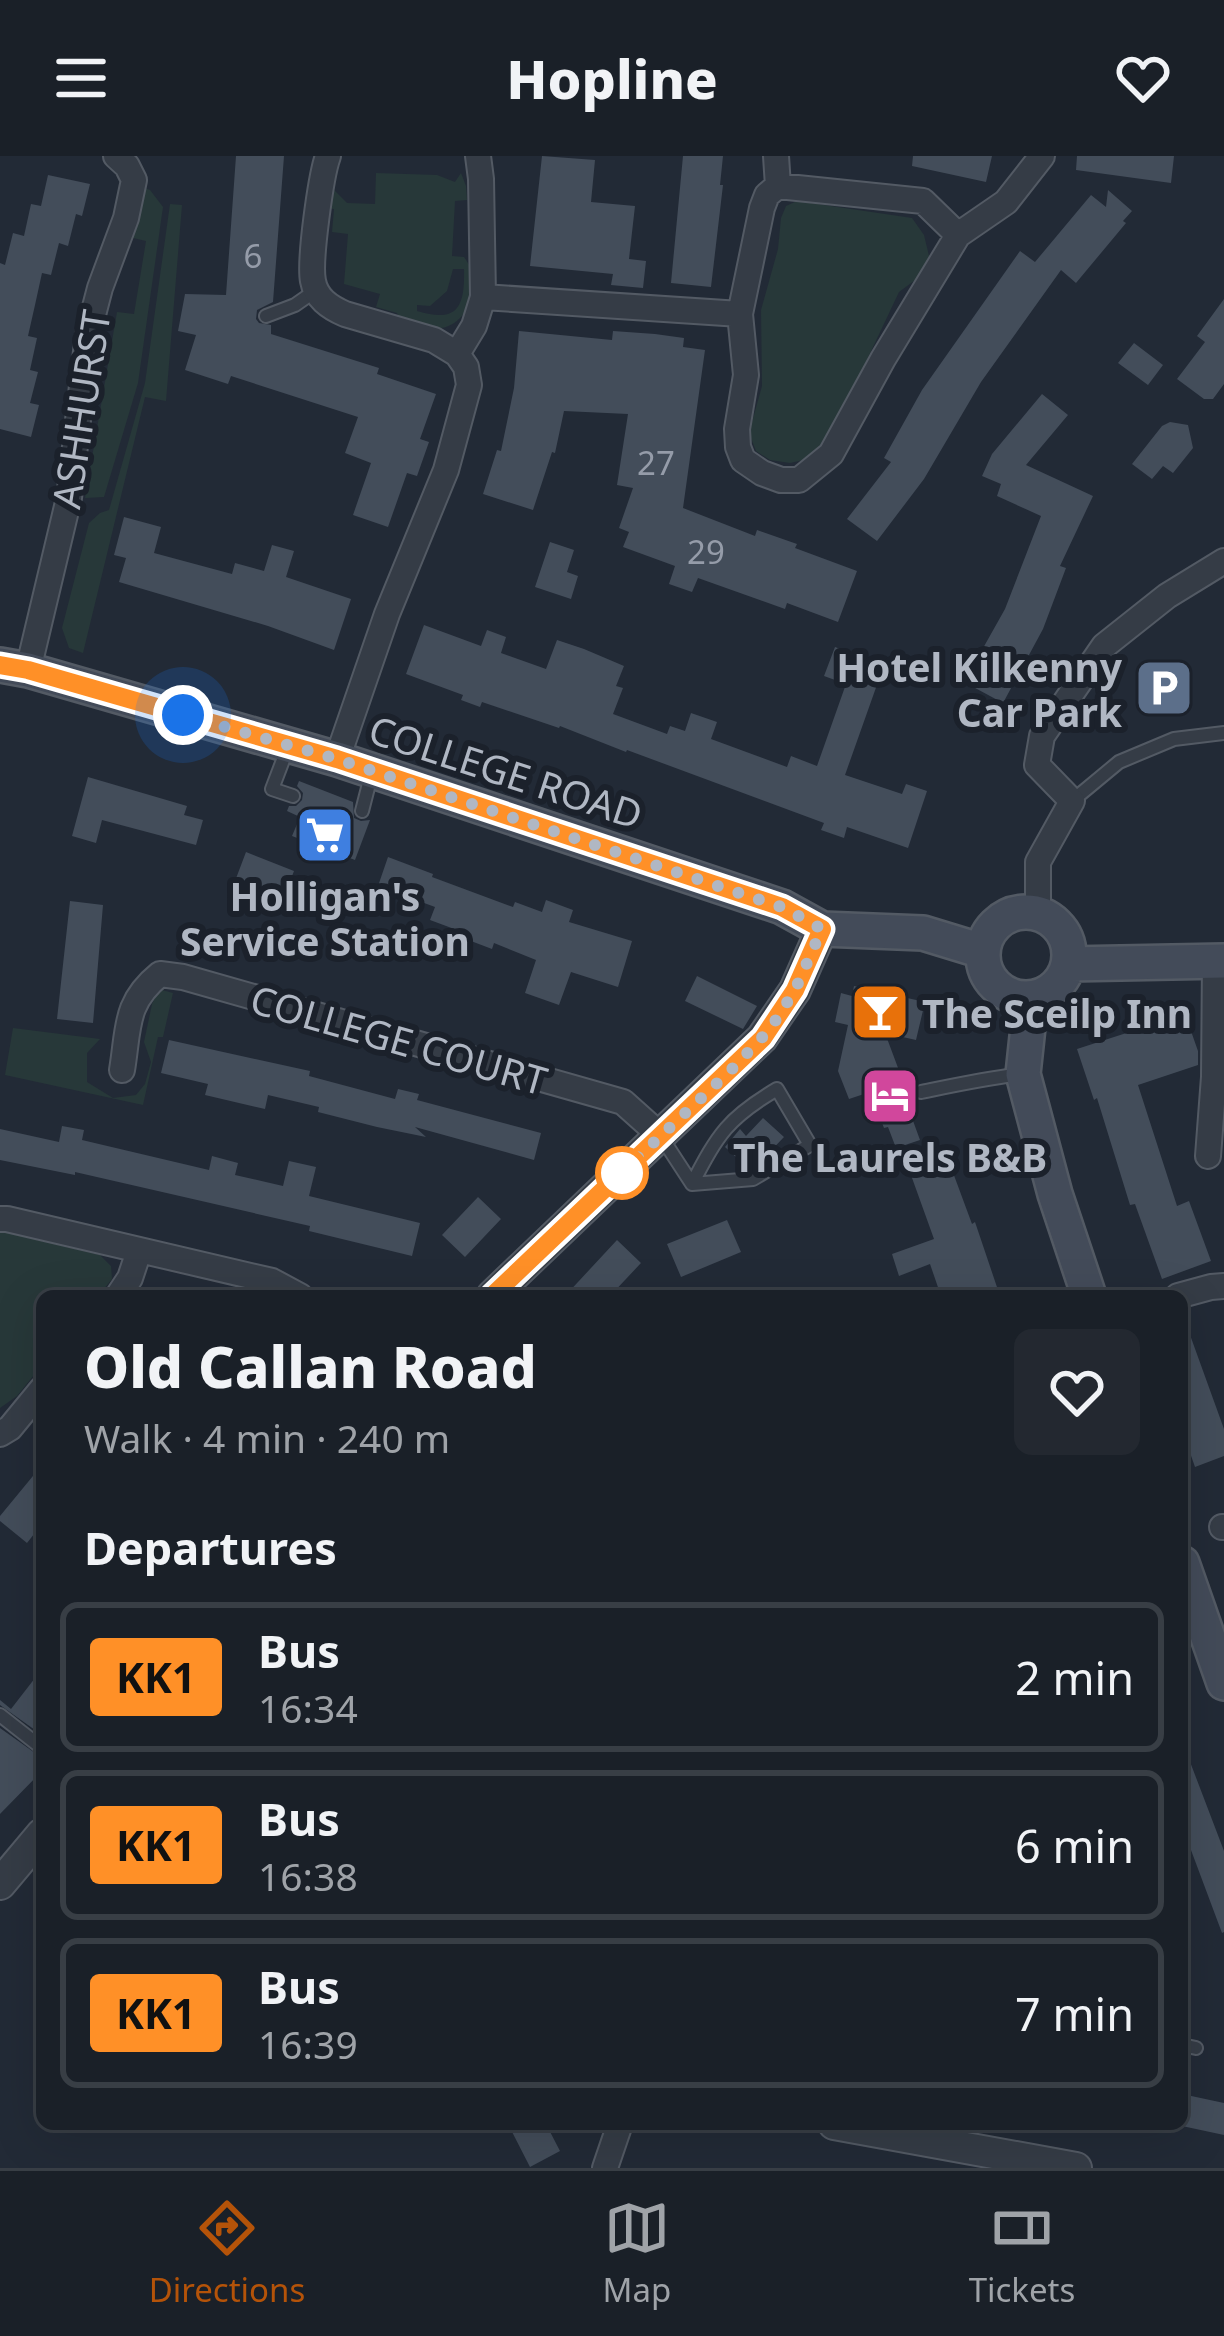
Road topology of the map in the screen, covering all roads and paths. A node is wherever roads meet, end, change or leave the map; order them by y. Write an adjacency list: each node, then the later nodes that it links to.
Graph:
1 (116, 156): 14 (street, ASHHURST)
2 (328, 156): 8 (street)
3 (776, 156): 6 (street)
4 (1042, 156): 7 (street)
5 (480, 157): 9 (street)
6 (778, 186): 7 (street); 10 (street)
7 (958, 235): 10 (street)
8 (316, 291): 11 (lane); 12 (street)
9 (483, 297): 10 (street); 12 (street)
10 (740, 314)
11 (266, 316)
12 (458, 354): 17 (street)
13 (1224, 561): 20 (street)
14 (14, 668): 16 (main road, COLLEGE ROAD)
15 (1224, 733): 20 (lane)
16 (289, 746): 17 (main road, COLLEGE ROAD); 19 (lane)
17 (337, 759): 18 (main road, COLLEGE ROAD)
18 (372, 771): 21 (lane); 23 (main road, COLLEGE ROAD)
19 (293, 796)
20 (1072, 801): 22 (street)
21 (362, 811)
22 (1038, 913): 24 (main road); 26 (main road)
23 (822, 929): 24 (main road, COLLEGE ROAD); 31 (street)
24 (982, 951): 27 (main road)
25 (1219, 961): 26 (main road); 32 (street)
26 (1069, 964): 27 (main road)
27 (1030, 999): 29 (main road)
28 (122, 1070): 31 (street, COLLEGE COURT)
29 (1023, 1074): 30 (lane); 40 (main road)
30 (921, 1092)
31 (661, 1136): 33 (lane); 39 (street)
32 (1208, 1156)
33 (692, 1184): 33 (lane)
34 (0, 1219): 35 (street)
35 (139, 1251): 37 (street); 38 (street)
36 (1223, 1282): 41 (street)
37 (122, 1290)
38 (289, 1290)
39 (498, 1290)
40 (1087, 1290)
41 (1188, 1293)
42 (36, 1396): 43 (street)
43 (0, 1434)
44 (1188, 1600): 45 (main road)
45 (1193, 1630): 46 (main road)
46 (1224, 1683)
47 (0, 1715): 48 (lane)
48 (36, 1743)
49 (36, 1851): 50 (street)
50 (0, 1884)
51 (618, 2130): 53 (street)
52 (870, 2130): 54 (street)
53 (605, 2168)
54 (1076, 2168)

